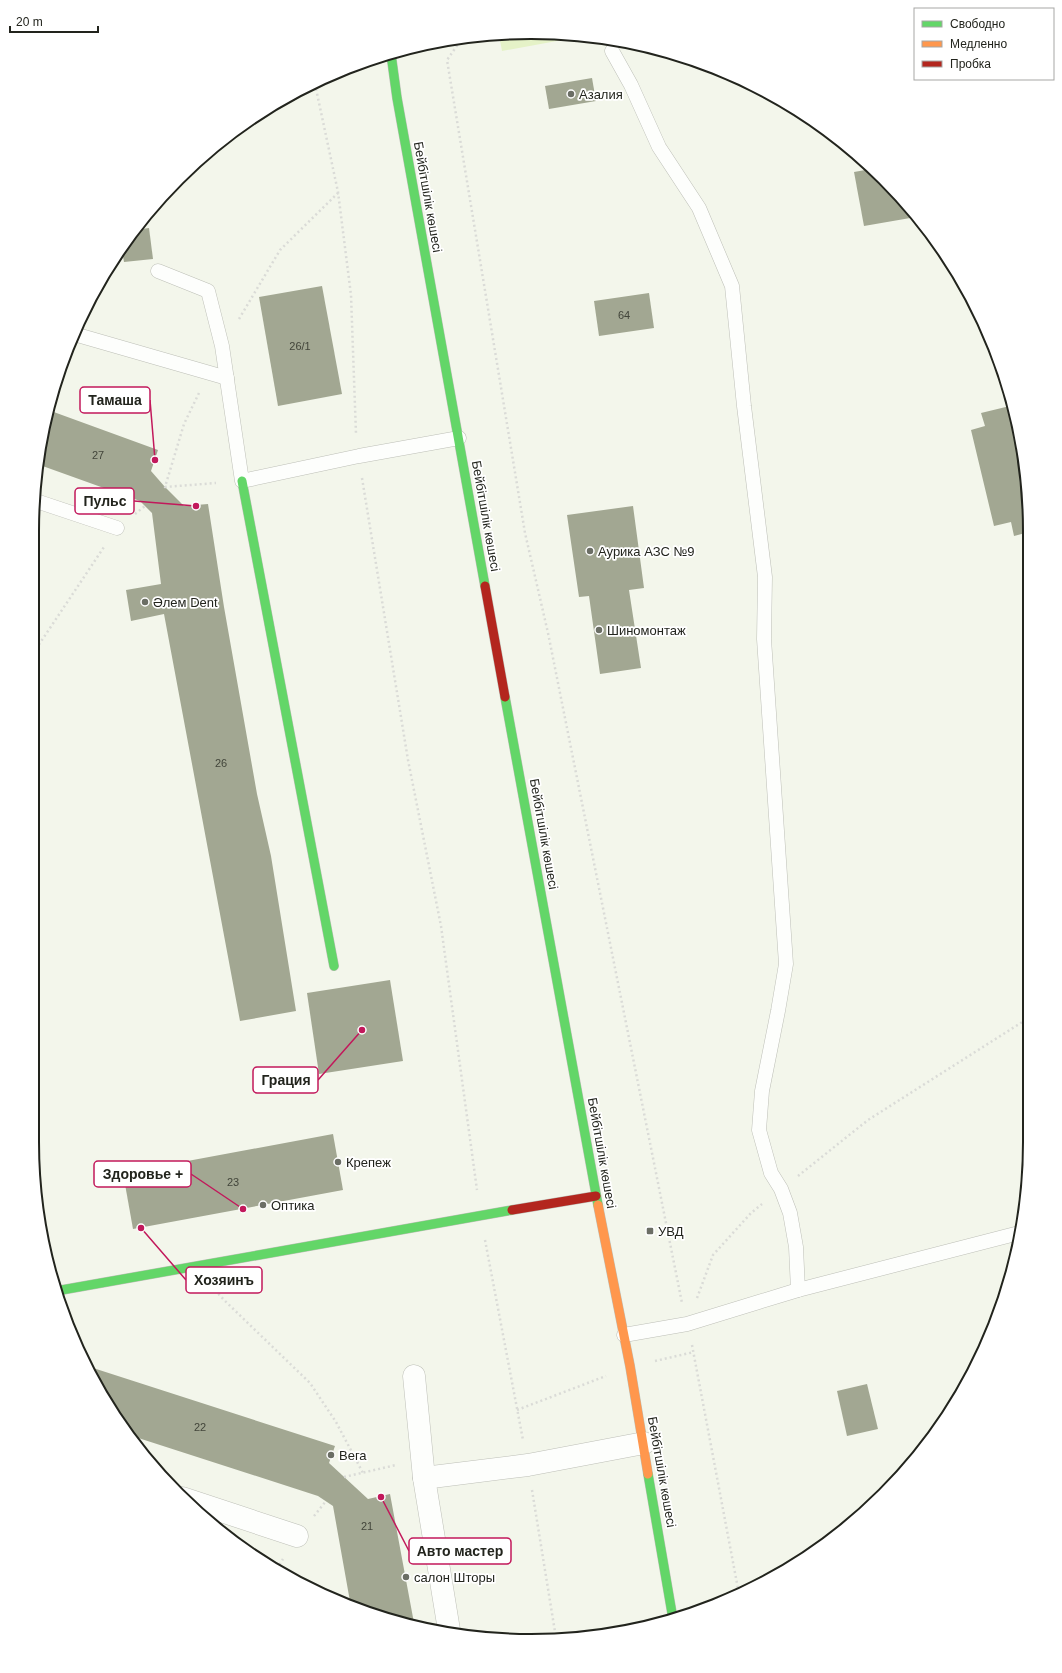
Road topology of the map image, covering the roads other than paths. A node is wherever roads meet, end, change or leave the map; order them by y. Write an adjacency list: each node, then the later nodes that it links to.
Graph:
1 (612, 51): 13 (lane)
2 (392, 60): 6 (street, Бейбітшілік көшесі)
3 (158, 272): 5 (lane)
4 (79, 336): 5 (lane)
5 (227, 378): 7 (lane)
6 (459, 438): 7 (lane); 11 (street, Бейбітшілік көшесі)
7 (242, 481): 10 (street)
8 (40, 502): 9 (lane)
9 (117, 528)
10 (334, 966)
11 (596, 1196): 14 (street); 15 (street, Бейбітшілік көшесі)
12 (1015, 1234): 13 (lane)
13 (798, 1290): 15 (lane)
14 (62, 1291)
15 (624, 1335): 17 (street, Бейбітшілік көшесі)
16 (414, 1376): 18 (street)
17 (644, 1443): 18 (street); 21 (street, Бейбітшілік көшесі)
18 (422, 1469): 22 (street)
19 (197, 1503): 20 (street)
20 (297, 1536)
21 (672, 1613)
22 (450, 1627)

